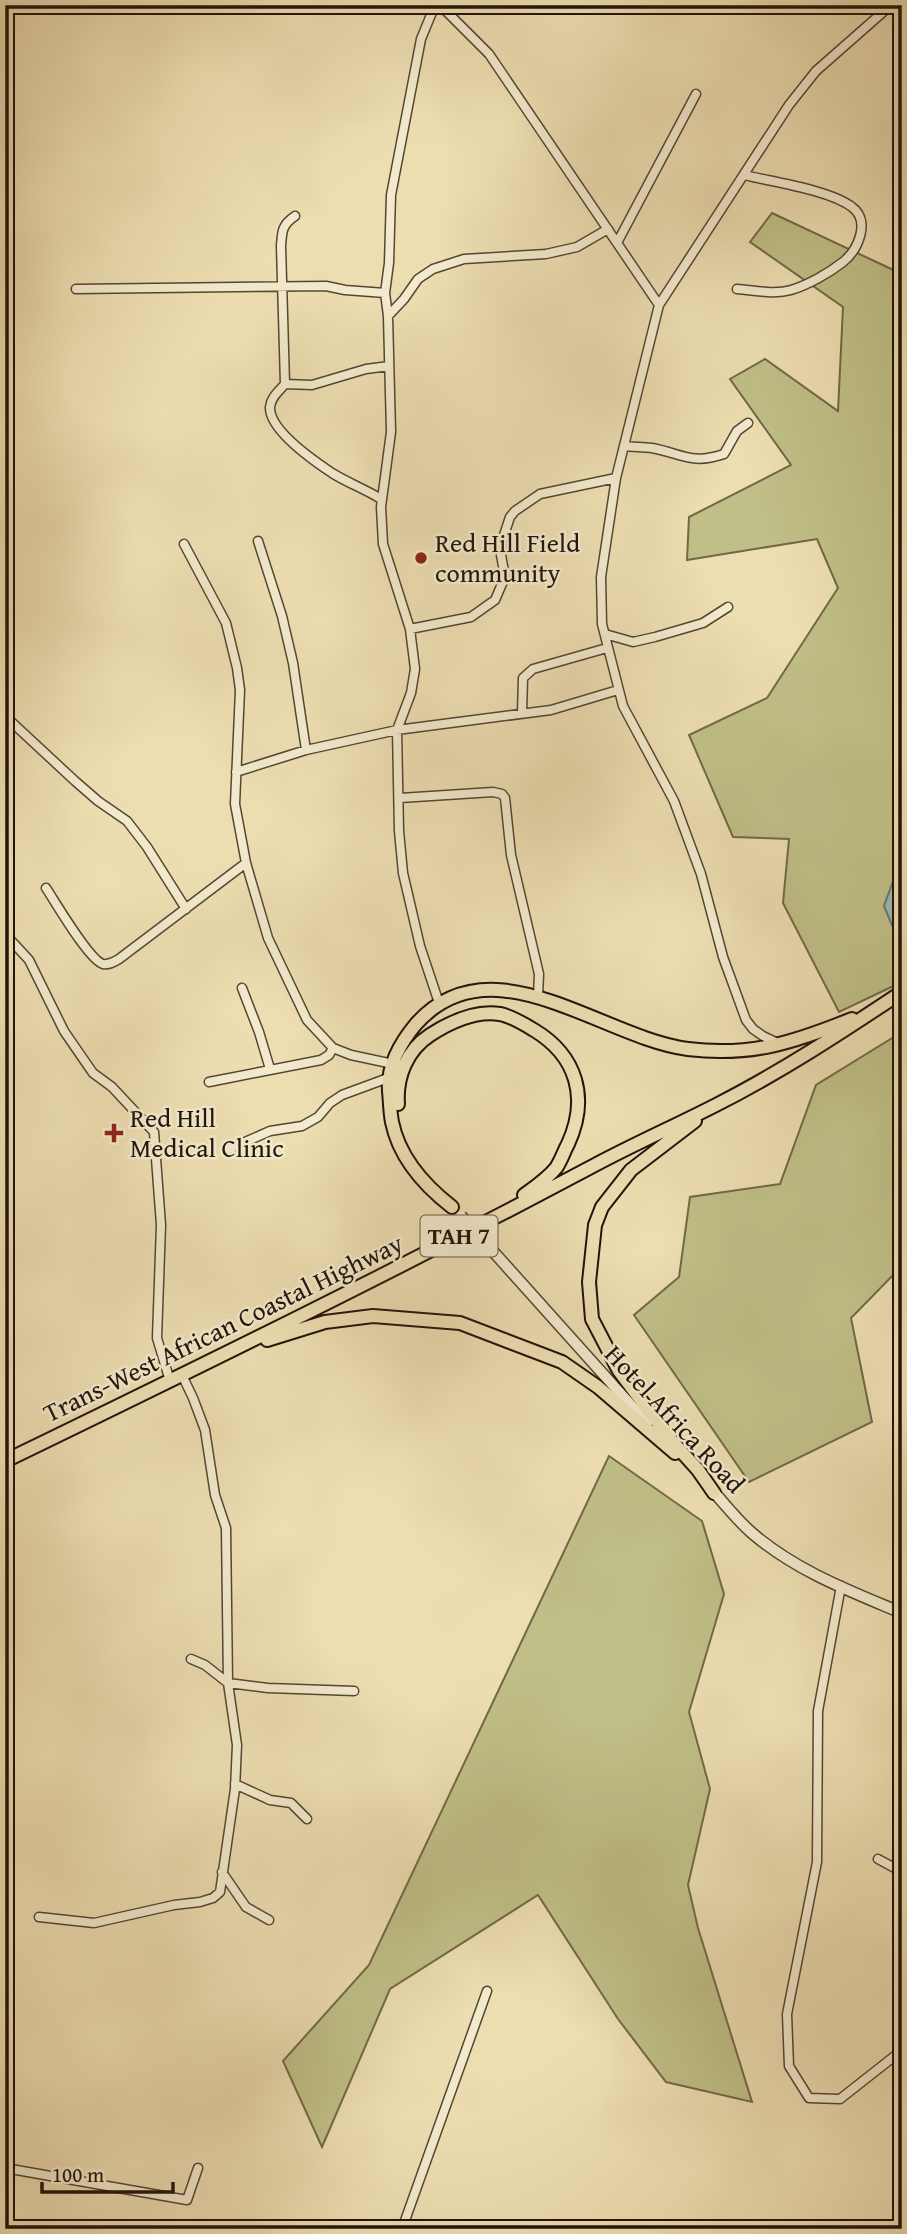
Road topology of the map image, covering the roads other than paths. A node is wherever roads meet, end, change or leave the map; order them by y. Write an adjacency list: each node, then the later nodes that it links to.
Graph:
1 (437, 5): 6 (street); 11 (street)
2 (891, 5): 4 (street)
3 (696, 94): 7 (street)
4 (744, 175): 10 (street); 12 (street)
5 (295, 216): 8 (street)
6 (608, 229): 7 (street); 13 (street)
7 (617, 243): 12 (street)
8 (281, 286): 9 (street); 11 (street); 15 (street)
9 (76, 289)
10 (737, 289)
11 (385, 293): 13 (street)
12 (659, 305): 17 (street)
13 (388, 316): 14 (street)
14 (389, 366): 15 (street); 19 (street)
15 (285, 384): 19 (street)
16 (748, 423): 17 (street)
17 (624, 446): 18 (street)
18 (616, 478): 23 (street); 24 (street)
19 (381, 499): 23 (street)
20 (258, 541): 30 (street)
21 (184, 544): 31 (street)
22 (728, 607): 24 (street)
23 (410, 629): 29 (street)
24 (605, 634): 25 (street)
25 (607, 648): 26 (street); 27 (street)
26 (618, 690): 27 (street); 42 (street)
27 (522, 713): 29 (street)
28 (5, 716): 35 (street)
29 (397, 730): 30 (street); 32 (street)
30 (306, 750): 31 (street)
31 (236, 772): 33 (street)
32 (400, 798): 39 (street); 40 (street)
33 (246, 863): 35 (street); 43 (street)
34 (46, 888): 35 (street)
35 (186, 908)
36 (5, 934): 53 (street)
37 (242, 988): 45 (street)
38 (902, 992): 41 (highway, Trans-West African Coastal Highway / TAH 7)
39 (538, 996): 40 (highway); 42 (highway)
40 (439, 1003): 44 (highway)
41 (875, 1010): 42 (highway); 48 (highway, Trans-West African Coastal Highway / TAH 7)
42 (782, 1044)
43 (333, 1048): 44 (street); 45 (street)
44 (393, 1064): 46 (highway)
45 (270, 1069): 47 (street)
46 (388, 1078): 49 (street); 50 (highway)
47 (209, 1082)
48 (718, 1104): 51 (highway, Trans-West African Coastal Highway / TAH 7); 56 (highway)
49 (229, 1149)
50 (457, 1211): 51 (highway); 54 (street, Hotel Africa Road, bridge)
51 (495, 1218): 52 (highway, Trans-West African Coastal Highway / TAH 7)
52 (195, 1368): 53 (highway, Trans-West African Coastal Highway / TAH 7); 54 (highway)
53 (176, 1378): 55 (highway, Trans-West African Coastal Highway / TAH 7); 60 (street)
54 (675, 1453): 56 (street, Hotel Africa Road)
55 (5, 1461)
56 (714, 1493): 57 (street, Hotel Africa Road)
57 (841, 1586): 58 (street, Hotel Africa Road); 70 (street)
58 (902, 1613)
59 (191, 1659): 60 (street)
60 (228, 1683): 61 (street); 62 (street)
61 (354, 1691)
62 (236, 1784): 63 (street); 65 (street)
63 (307, 1819)
64 (878, 1860): 66 (street)
65 (222, 1872): 67 (street); 68 (street)
66 (902, 1872)
67 (39, 1917)
68 (269, 1920)
69 (487, 1991): 73 (street)
70 (902, 2058)
71 (5, 2168): 72 (street)
72 (198, 2168)
73 (401, 2229)

